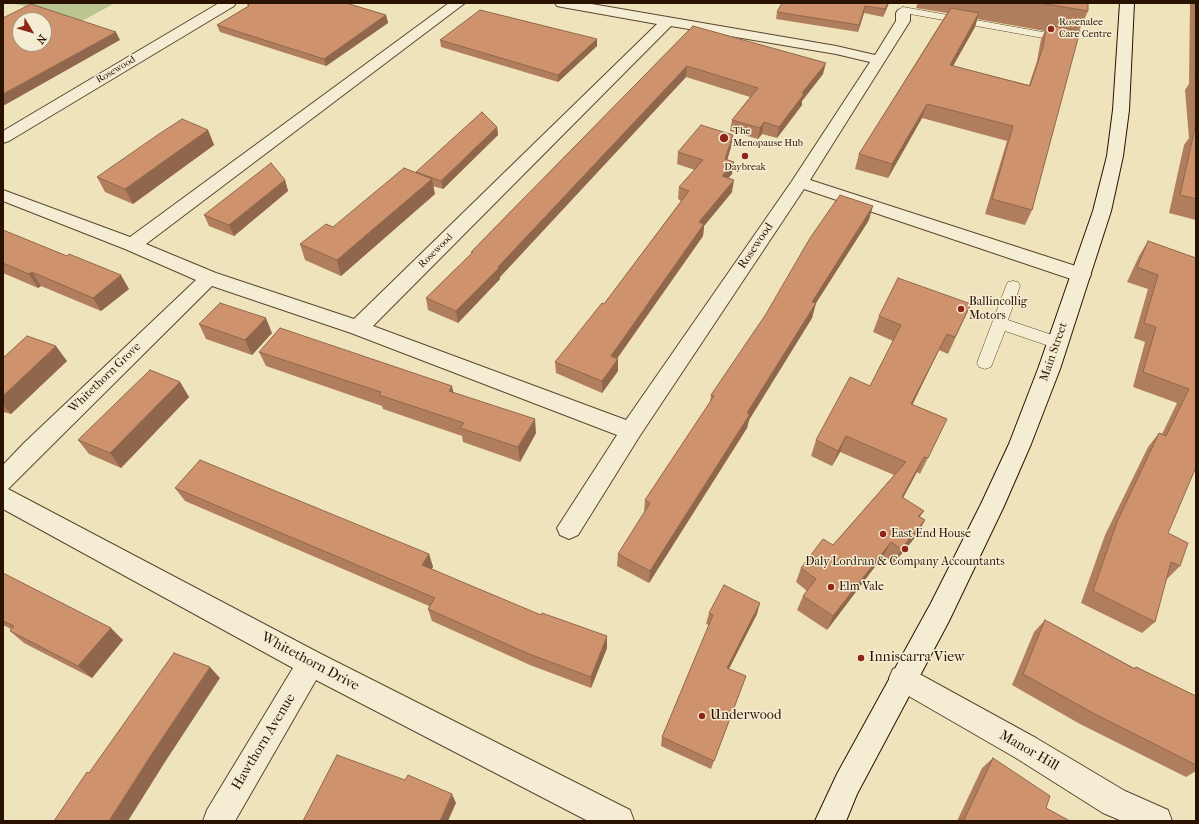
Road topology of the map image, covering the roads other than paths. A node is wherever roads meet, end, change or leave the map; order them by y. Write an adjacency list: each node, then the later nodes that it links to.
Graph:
1 (229, 3): 9 (street, Rosewood)
2 (458, 3): 12 (street)
3 (562, 3): 6 (street)
4 (1127, 3): 13 (street, Main Street)
5 (903, 11): 7 (lane); 8 (street, Rosewood)
6 (667, 22): 8 (street); 17 (street, Rosewood)
7 (1075, 41)
8 (879, 60): 10 (street, Rosewood)
9 (3, 138)
10 (800, 182): 13 (street); 20 (street, Rosewood)
11 (3, 195): 12 (street)
12 (132, 245): 14 (street)
13 (1082, 275): 18 (street, Main Street)
14 (208, 278): 17 (street); 21 (street, Whitethorn Grove)
15 (1013, 286): 16 (lane)
16 (999, 323): 18 (lane); 19 (lane)
17 (358, 328): 20 (street)
18 (1058, 343): 25 (street, Main Street)
19 (985, 363)
20 (632, 432): 23 (street, Rosewood)
21 (3, 481)
22 (3, 497): 24 (street, Whitethorn Drive)
23 (570, 528)
24 (311, 663): 26 (street, Hawthorn Avenue); 27 (street, Whitethorn Drive)
25 (903, 678): 28 (street, Main Street); 29 (street, Manor Hill)
26 (218, 821)
27 (619, 821)
28 (830, 821)
29 (1157, 821)

